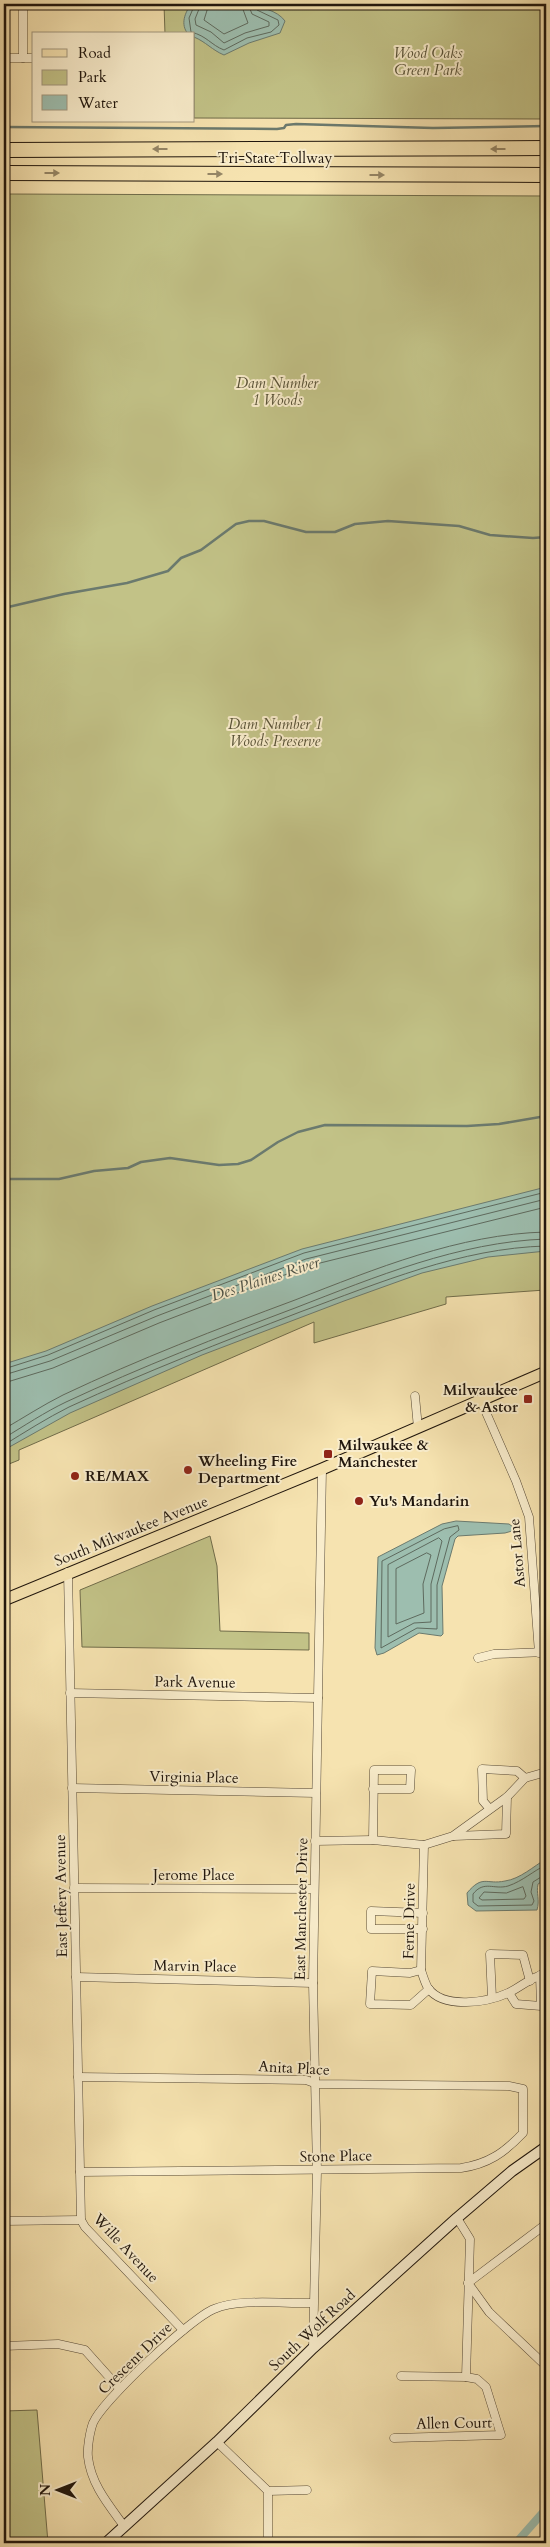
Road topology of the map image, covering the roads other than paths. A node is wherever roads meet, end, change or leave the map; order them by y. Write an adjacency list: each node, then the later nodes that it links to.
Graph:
1 (23, 4): 3 (street)
2 (4, 58): 3 (street)
3 (23, 58): 4 (street)
4 (32, 58)
5 (546, 148): 6 (highway, Tri-State Tollway, one-way to 6)
6 (4, 150)
7 (4, 172): 8 (highway, Tri-State Tollway, one-way to 8)
8 (546, 175)
9 (546, 1359): 10 (street)
10 (545, 1373): 12 (main road, South Milwaukee Avenue)
11 (415, 1396): 13 (street)
12 (481, 1401): 13 (main road, South Milwaukee Avenue); 17 (street, Astor Lane)
13 (418, 1428): 14 (main road, South Milwaukee Avenue)
14 (322, 1469): 15 (main road, South Milwaukee Avenue); 20 (street, East Manchester Drive)
15 (68, 1572): 16 (main road, South Milwaukee Avenue); 19 (street, East Jeffery Avenue)
16 (4, 1600)
17 (543, 1652): 18 (street)
18 (478, 1658)
19 (70, 1693): 20 (street, Park Avenue); 23 (street, East Jeffery Avenue)
20 (318, 1698): 25 (street, East Manchester Drive)
21 (546, 1772): 22 (street)
22 (525, 1778): 26 (street); 27 (street)
23 (72, 1788): 25 (street, Virginia Place); 32 (street, East Jeffery Avenue)
24 (373, 1789): 24 (street); 29 (street)
25 (316, 1793): 30 (street, East Manchester Drive)
26 (507, 1796): 27 (street); 28 (street)
27 (489, 1808): 28 (street)
28 (453, 1836): 31 (street)
29 (373, 1840): 30 (street); 31 (street)
30 (315, 1841): 33 (street, East Manchester Drive)
31 (424, 1845): 34 (street, Ferne Drive)
32 (74, 1888): 33 (street, Jerome Place); 38 (street, East Jeffery Avenue)
33 (314, 1889): 40 (street, East Manchester Drive)
34 (423, 1913): 35 (street, Ferne Drive); 35 (street)
35 (423, 1929): 36 (street, Ferne Drive)
36 (421, 1970): 41 (street, Ferne Drive); 41 (street)
37 (543, 1975): 39 (street); 42 (street)
38 (76, 1977): 40 (street, Marvin Place); 44 (street, East Jeffery Avenue)
39 (530, 1981): 42 (street); 43 (street)
40 (313, 1983): 45 (street, East Manchester Drive)
41 (429, 1989): 43 (street)
42 (508, 1993): 43 (street)
43 (492, 1998)
44 (78, 2077): 45 (street, Anita Place); 49 (street, East Jeffery Avenue)
45 (317, 2084): 46 (street, Anita Place); 48 (street, East Manchester Drive)
46 (508, 2086): 48 (street, Stone Place)
47 (546, 2147): 50 (main road, South Wolf Road)
48 (317, 2171): 49 (street, Stone Place); 55 (street, East Manchester Drive)
49 (80, 2172): 51 (street, East Jeffery Avenue)
50 (457, 2218): 54 (street); 58 (main road, South Wolf Road)
51 (81, 2220): 52 (street, Wille Avenue); 56 (street, Wille Avenue)
52 (4, 2221)
53 (546, 2224): 54 (street)
54 (468, 2284): 59 (street); 61 (street)
55 (313, 2303): 56 (street, Crescent Drive); 58 (street, East Manchester Drive)
56 (183, 2330): 62 (street, Crescent Drive)
57 (4, 2346): 62 (street)
58 (313, 2348): 64 (main road, South Wolf Road)
59 (546, 2366)
60 (401, 2376): 61 (street, Allen Court)
61 (466, 2377): 63 (street, Allen Court)
62 (119, 2388): 67 (street, Crescent Drive)
63 (394, 2438)
64 (217, 2442): 66 (street); 67 (main road, South Wolf Road)
65 (307, 2490): 66 (street)
66 (268, 2492): 69 (street)
67 (124, 2526): 68 (main road, South Wolf Road)
68 (106, 2543)
69 (268, 2543)

